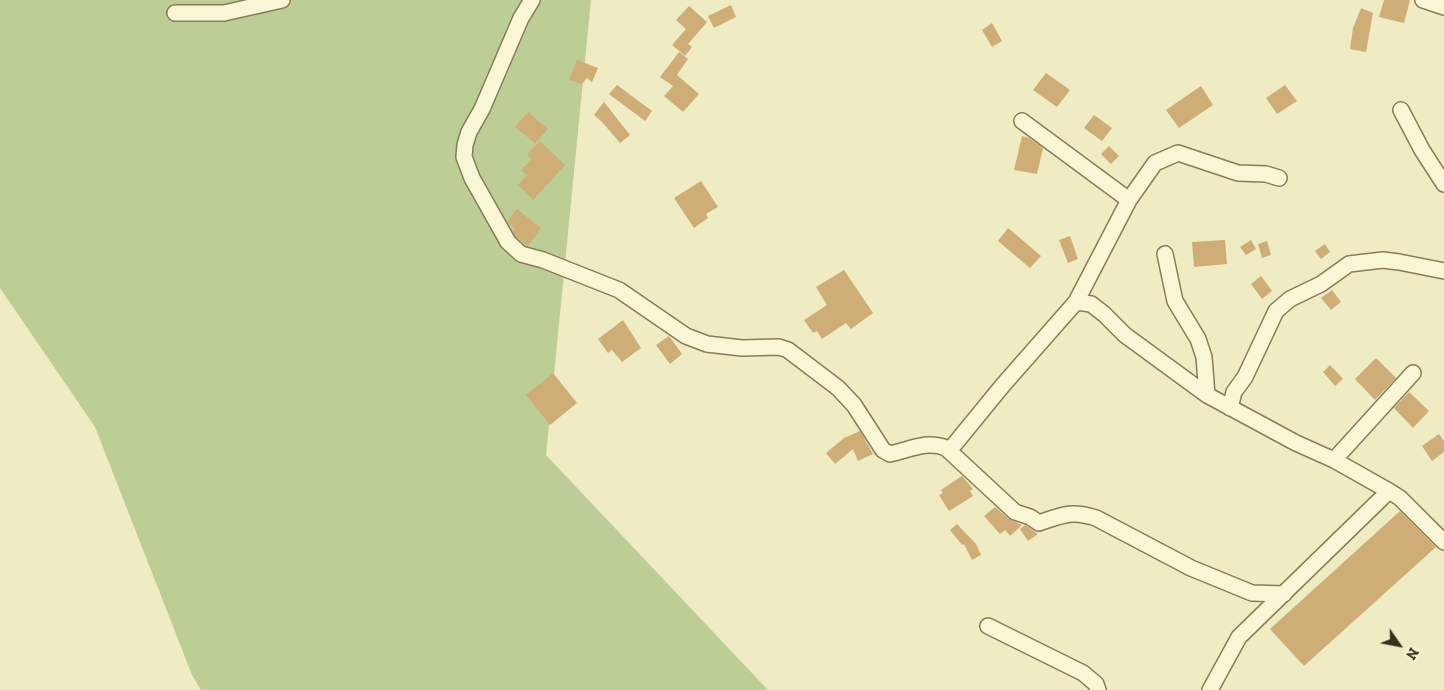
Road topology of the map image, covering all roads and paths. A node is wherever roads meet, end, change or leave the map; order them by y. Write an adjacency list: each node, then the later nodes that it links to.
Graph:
1 (282, 0): 5 (street)
2 (532, 0): 17 (street)
3 (1423, 0): 4 (street)
4 (1444, 7)
5 (174, 13)
6 (1401, 110): 9 (street)
7 (1022, 121): 10 (street)
8 (1279, 178): 10 (street)
9 (1444, 184)
10 (1129, 200): 13 (street)
11 (1166, 254): 15 (street)
12 (1444, 272): 16 (street)
13 (1076, 302): 15 (street); 17 (street)
14 (1413, 373): 18 (street)
15 (1207, 395): 16 (street)
16 (1230, 408): 18 (street)
17 (950, 451): 21 (street)
18 (1334, 460): 19 (street)
19 (1389, 491): 20 (street); 21 (street)
20 (1444, 542)
21 (1284, 594): 24 (street)
22 (988, 626): 23 (street)
23 (1098, 690)
24 (1210, 690)

